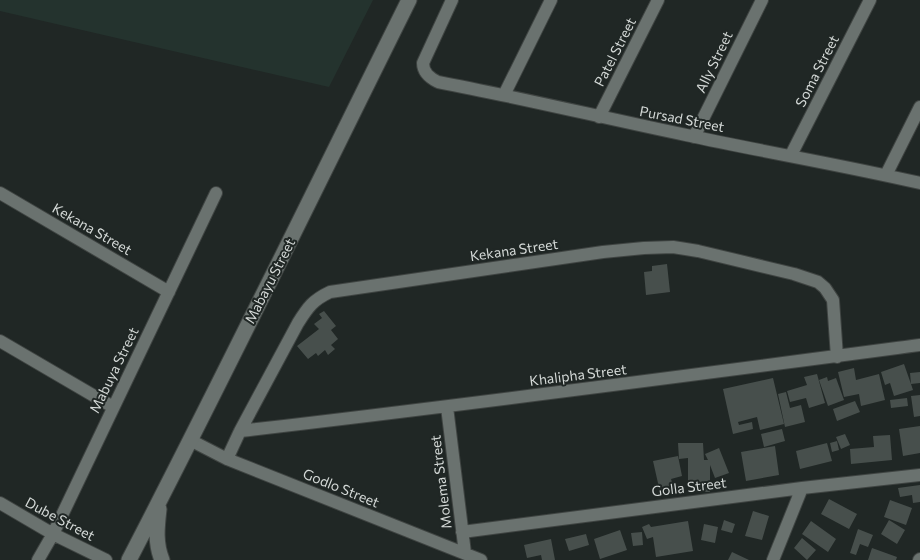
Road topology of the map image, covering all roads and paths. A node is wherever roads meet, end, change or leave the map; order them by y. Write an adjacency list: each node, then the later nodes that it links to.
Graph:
1 (409, 0): 23 (street, Mabayu Street)
2 (452, 0): 7 (street, Pursad Street)
3 (551, 0): 7 (street)
4 (658, 0): 9 (street, Patel Street)
5 (762, 0): 10 (street, Ally Street)
6 (870, 0): 11 (street, Soma Street)
7 (504, 95): 9 (street, Pursad Street)
8 (920, 107): 12 (street)
9 (599, 117): 10 (street, Pursad Street)
10 (694, 137): 11 (street, Pursad Street)
11 (791, 155): 12 (street, Pursad Street)
12 (886, 175): 13 (street, Pursad Street)
13 (920, 183)
14 (0, 193): 16 (street, Kekana Street)
15 (216, 193): 16 (street, Mabuya Street)
16 (170, 292): 20 (street, Mabuya Street)
17 (0, 341): 20 (street)
18 (920, 345): 19 (street, Khalipha Street)
19 (837, 357): 21 (street, Khalipha Street); 22 (street, Kekana Street)
20 (113, 407): 30 (street, Mabuya Street)
21 (447, 407): 22 (street, Khalipha Street); 29 (street, Molema Street)
22 (240, 431): 24 (street, Kekana Street)
23 (190, 440): 24 (street, Godlo Street); 27 (street, Mabayu Street)
24 (226, 459): 31 (street, Godlo Street)
25 (920, 475): 26 (street, Golla Street)
26 (802, 488): 29 (street, Golla Street); 37 (street)
27 (160, 500): 34 (street, Mabayu Street); 35 (street)
28 (0, 503): 30 (street, Dube Street)
29 (462, 532): 31 (street, Molema Street)
30 (53, 534): 32 (street, Mabuya Street); 33 (street, Dube Street)
31 (464, 553): 36 (street, Godlo Street)
32 (38, 560)
33 (106, 560)
34 (129, 560)
35 (162, 560)
36 (481, 560)
37 (773, 560)

